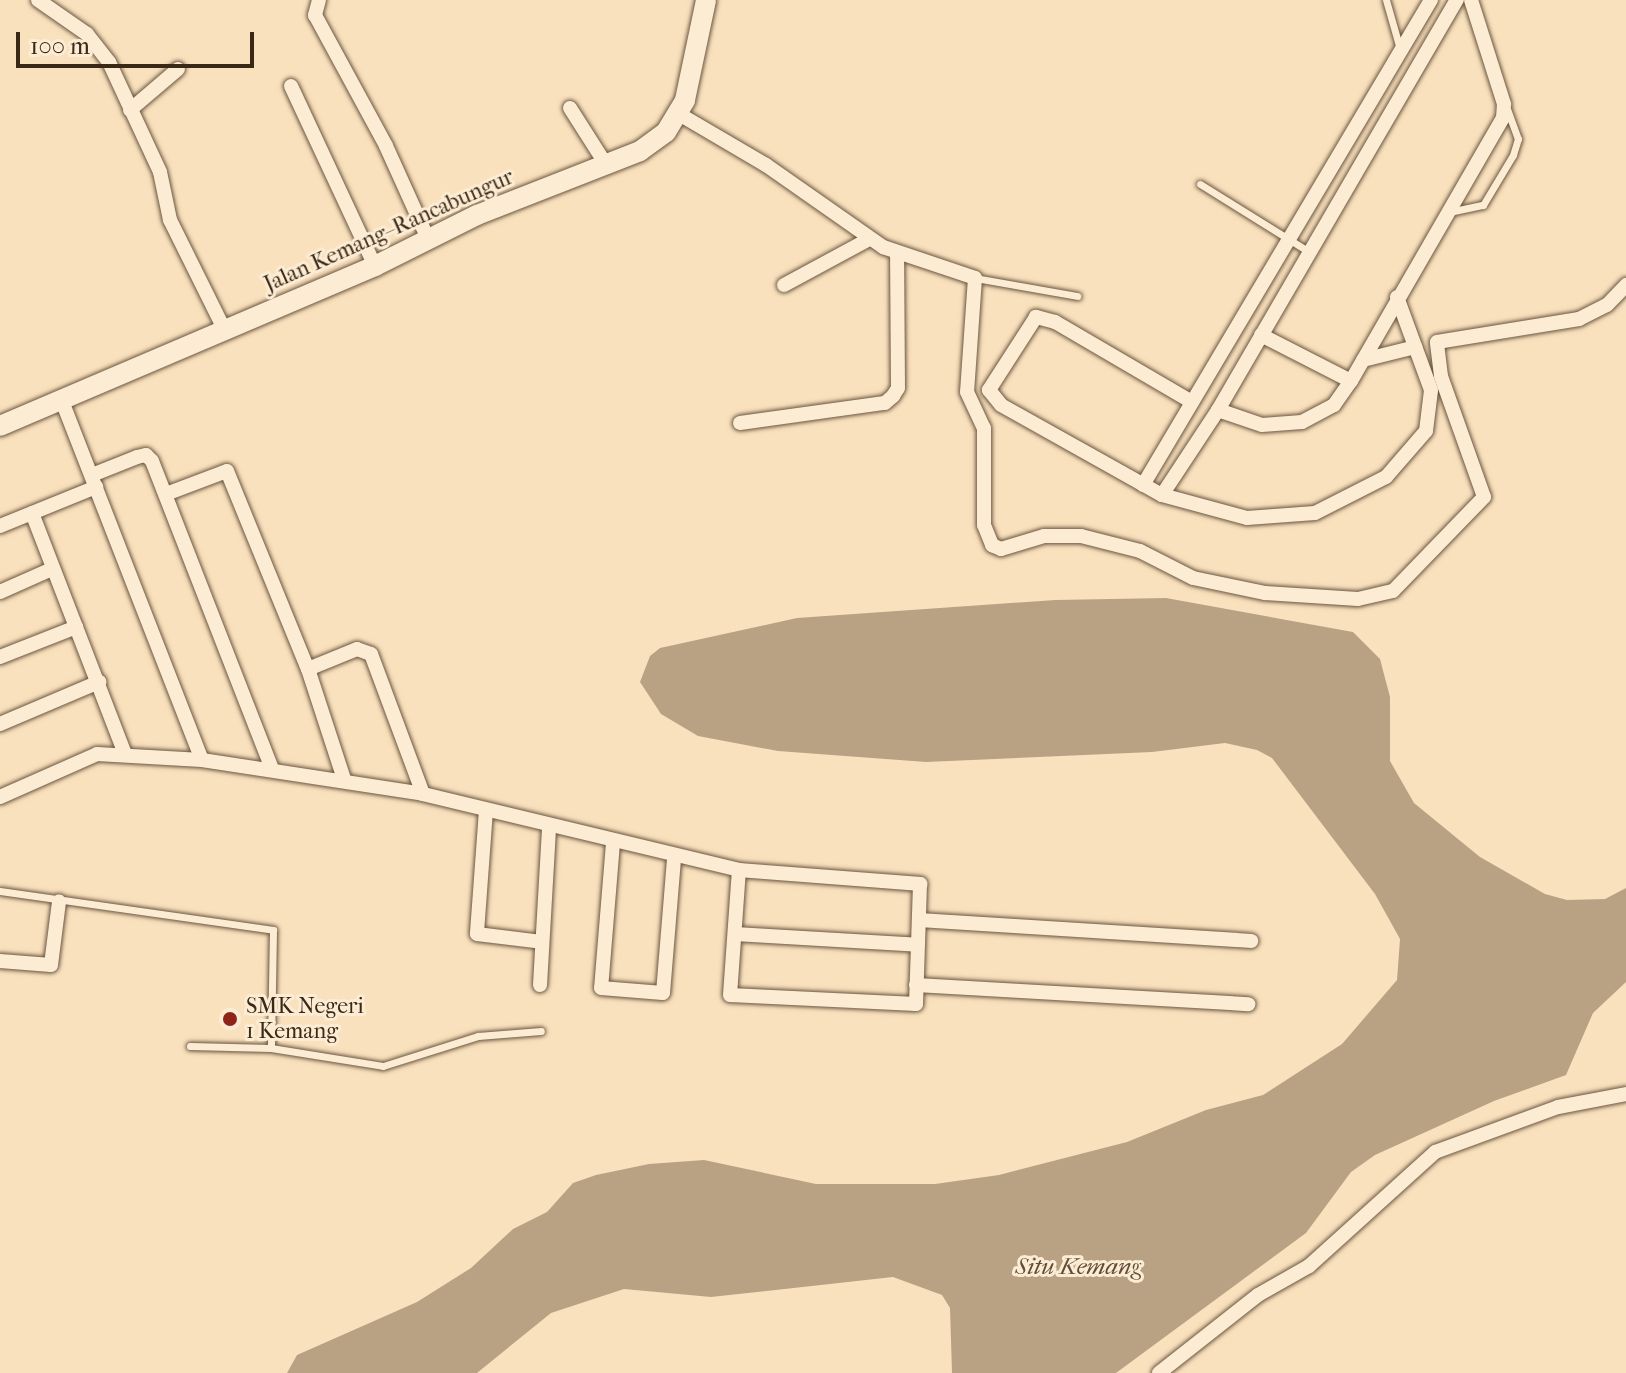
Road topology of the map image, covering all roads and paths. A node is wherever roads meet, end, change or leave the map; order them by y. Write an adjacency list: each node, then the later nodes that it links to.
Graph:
1 (38, 0): 13 (street)
2 (319, 0): 18 (street)
3 (706, 0): 14 (street, Jalan Kemang–Rancabungur)
4 (1386, 0): 8 (lane)
5 (1431, 0): 8 (street)
6 (1457, 0): 21 (street)
7 (1471, 0): 11 (street)
8 (1401, 51): 20 (street)
9 (178, 69): 13 (street)
10 (291, 86): 23 (street)
11 (1504, 104): 17 (street); 17 (lane)
12 (570, 108): 15 (street)
13 (130, 110): 29 (street)
14 (679, 114): 15 (street, Jalan Kemang–Rancabungur); 19 (street)
15 (607, 166): 18 (street, Jalan Kemang–Rancabungur)
16 (1200, 184): 20 (lane)
17 (1448, 212): 28 (street)
18 (428, 239): 23 (street, Jalan Kemang–Rancabungur)
19 (869, 239): 22 (street); 25 (street)
20 (1291, 239): 21 (lane); 35 (street)
21 (1311, 253): 30 (street)
22 (897, 255): 24 (street); 37 (street)
23 (375, 266): 29 (street, Jalan Kemang–Rancabungur)
24 (975, 278): 26 (street); 27 (lane)
25 (784, 285)
26 (1626, 285)
27 (1077, 296)
28 (1397, 297): 31 (street); 32 (street)
29 (224, 329): 34 (street, Jalan Kemang–Rancabungur)
30 (1261, 335): 33 (street); 36 (street)
31 (1415, 347): 32 (street); 42 (street)
32 (1363, 360): 33 (street)
33 (1351, 381): 36 (street)
34 (62, 401): 38 (street, Jalan Kemang–Rancabungur); 39 (street)
35 (1192, 402): 40 (street); 40 (street)
36 (1218, 410): 42 (street)
37 (740, 423)
38 (0, 426)
39 (94, 481): 41 (street); 43 (street); 53 (street)
40 (1143, 485): 42 (street)
41 (166, 494): 49 (street); 54 (street)
42 (1162, 495)
43 (32, 513): 44 (street); 45 (street)
44 (0, 526)
45 (52, 569): 46 (street); 47 (street)
46 (0, 592)
47 (76, 627): 48 (street); 50 (street)
48 (0, 657)
49 (308, 669): 55 (street); 56 (street)
50 (99, 682): 51 (street); 52 (street)
51 (0, 724)
52 (125, 754): 53 (street); 57 (street)
53 (202, 760): 54 (street)
54 (272, 768): 55 (street)
55 (344, 779): 56 (street)
56 (423, 794): 58 (street)
57 (0, 797)
58 (486, 810): 59 (street); 68 (street)
59 (549, 827): 60 (street); 68 (street)
60 (613, 843): 61 (street); 61 (street)
61 (674, 858): 62 (street)
62 (739, 870): 65 (street); 66 (street)
63 (0, 891): 64 (lane)
64 (59, 902): 70 (street); 76 (lane)
65 (919, 920): 67 (street); 69 (street)
66 (735, 934): 69 (street); 72 (street)
67 (1251, 941)
68 (542, 942): 71 (street)
69 (918, 945): 72 (street)
70 (0, 961)
71 (540, 985)
72 (916, 985): 73 (street)
73 (1248, 1004)
74 (541, 1031): 76 (lane)
75 (190, 1046): 76 (lane)
76 (271, 1048)
77 (1626, 1094): 78 (street)
78 (1159, 1373)

